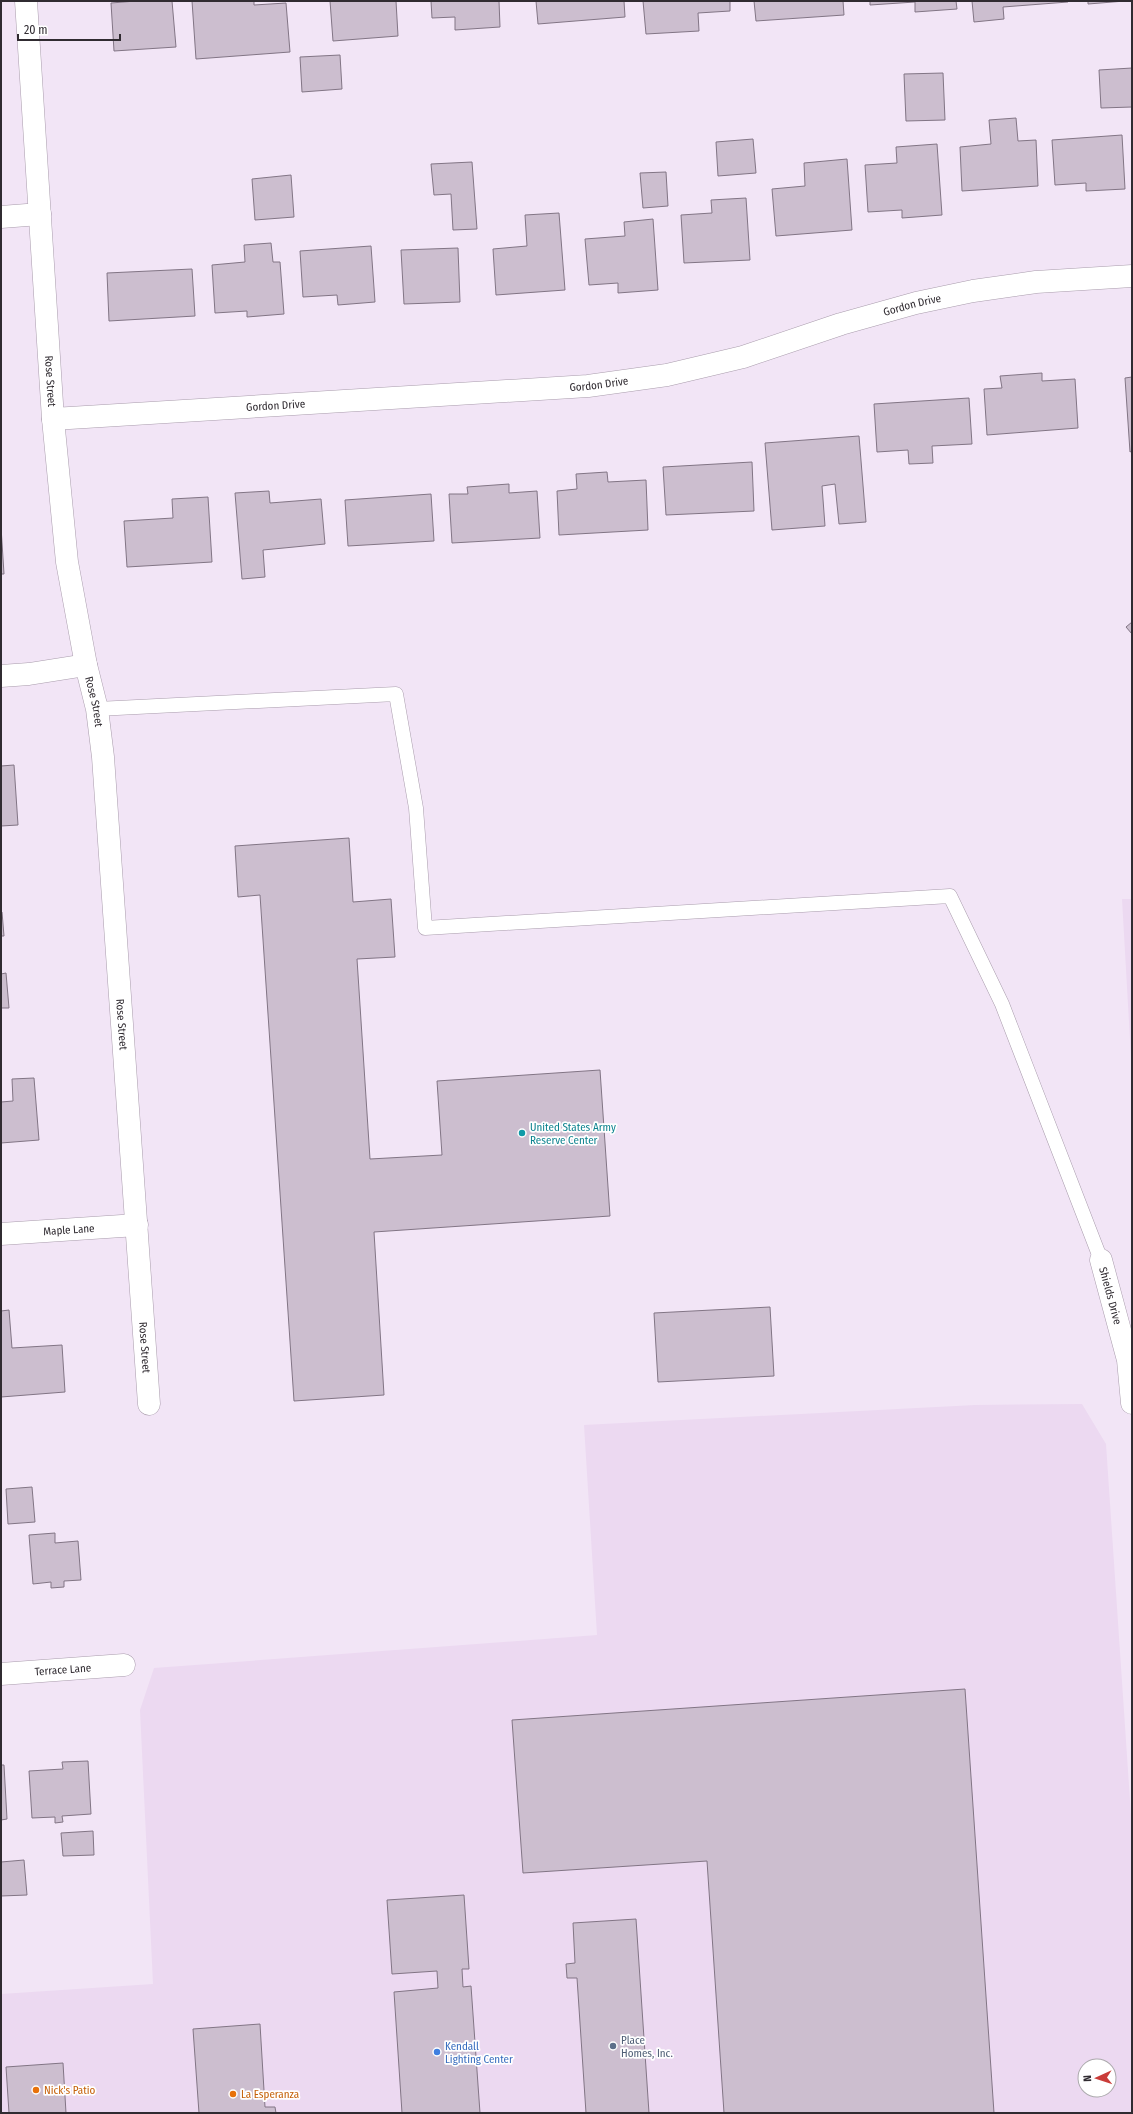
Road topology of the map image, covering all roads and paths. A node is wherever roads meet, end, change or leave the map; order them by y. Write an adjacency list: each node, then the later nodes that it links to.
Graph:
1 (26, 1): 2 (street, Rose Street)
2 (40, 214): 3 (street); 5 (street, Rose Street)
3 (1, 217)
4 (1132, 276): 5 (street, Gordon Drive)
5 (53, 420): 6 (street, Rose Street)
6 (86, 665): 7 (street); 8 (street, Rose Street)
7 (1, 676)
8 (98, 709): 9 (street, Rose Street); 11 (lane)
9 (137, 1225): 10 (street, Maple Lane); 13 (street, Rose Street)
10 (1, 1234)
11 (1100, 1260): 12 (street, Shields Drive)
12 (1132, 1403)
13 (149, 1404)
14 (124, 1665): 15 (street, Terrace Lane)
15 (1, 1674)

